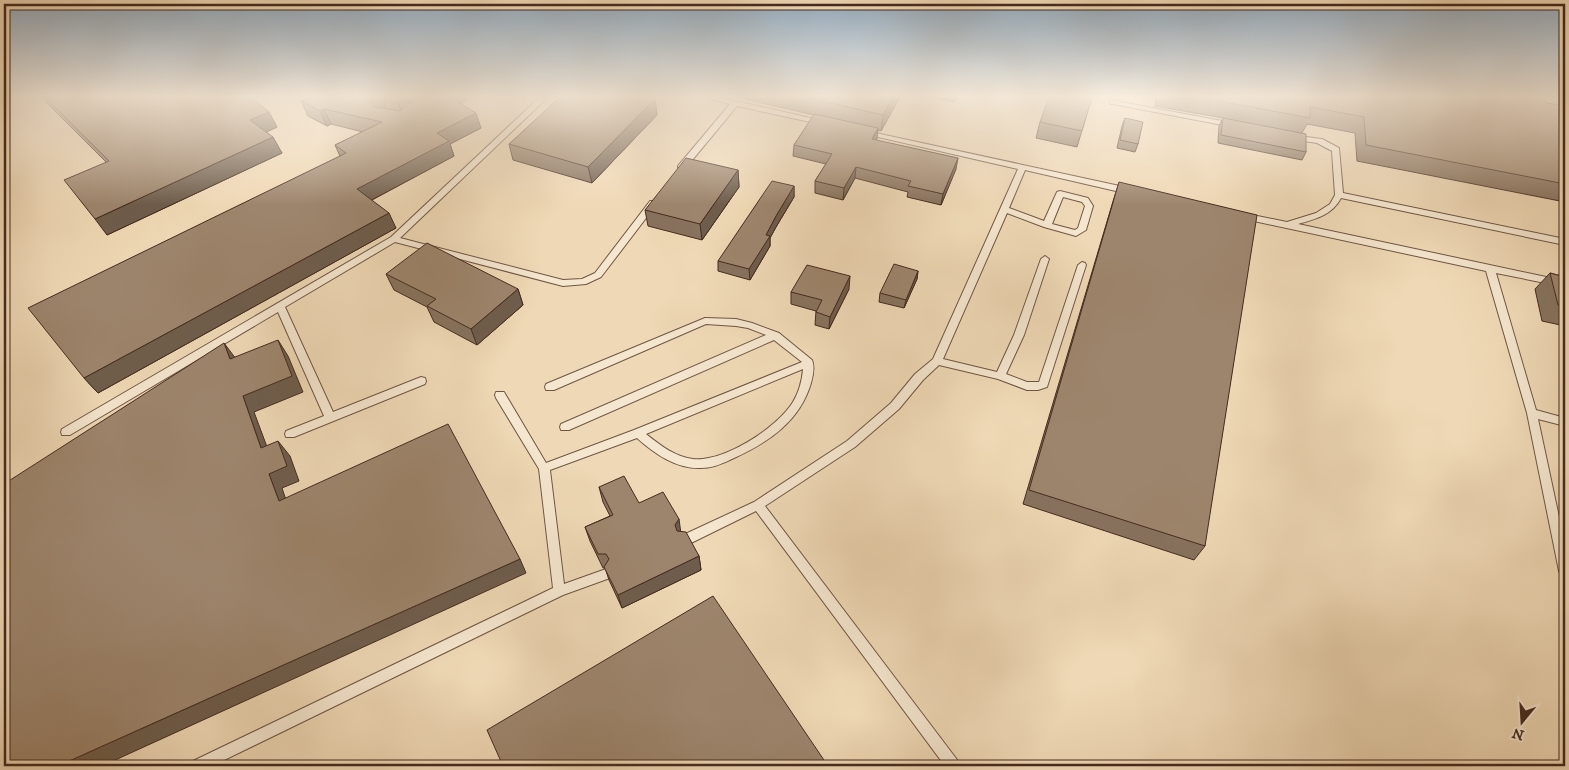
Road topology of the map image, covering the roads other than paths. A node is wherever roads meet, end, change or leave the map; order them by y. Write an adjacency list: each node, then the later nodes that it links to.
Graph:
1 (506, 133): 14 (lane)
2 (710, 133): 6 (lane)
3 (869, 133): 5 (lane)
4 (1282, 134): 8 (lane)
5 (1024, 167): 7 (lane); 10 (lane)
6 (674, 176)
7 (1137, 193)
8 (1339, 195): 13 (lane); 15 (lane)
9 (658, 197): 14 (lane)
10 (1005, 209): 12 (lane); 22 (lane)
11 (1232, 213): 13 (lane)
12 (1047, 225): 12 (lane)
13 (1287, 225): 18 (lane)
14 (394, 239): 20 (lane)
15 (1565, 242)
16 (1045, 259): 24 (lane)
17 (1082, 265): 24 (lane)
18 (1490, 269): 19 (lane); 28 (lane)
19 (1565, 284)
20 (280, 306): 29 (lane); 32 (lane)
21 (776, 335): 23 (lane); 26 (lane); 31 (lane)
22 (938, 361): 24 (lane); 36 (lane)
23 (809, 363): 33 (lane); 33 (lane)
24 (1000, 376)
25 (421, 381): 29 (lane)
26 (550, 387)
27 (500, 395): 35 (lane)
28 (1532, 413): 30 (lane); 38 (lane)
29 (330, 418): 34 (lane)
30 (1565, 422)
31 (565, 427)
32 (66, 432)
33 (638, 432): 35 (lane)
34 (290, 434)
35 (544, 468): 40 (lane)
36 (758, 504): 37 (lane); 42 (lane)
37 (685, 540)
38 (1565, 571)
39 (606, 574): 40 (lane)
40 (559, 591): 41 (lane)
41 (198, 766)
42 (953, 766)

